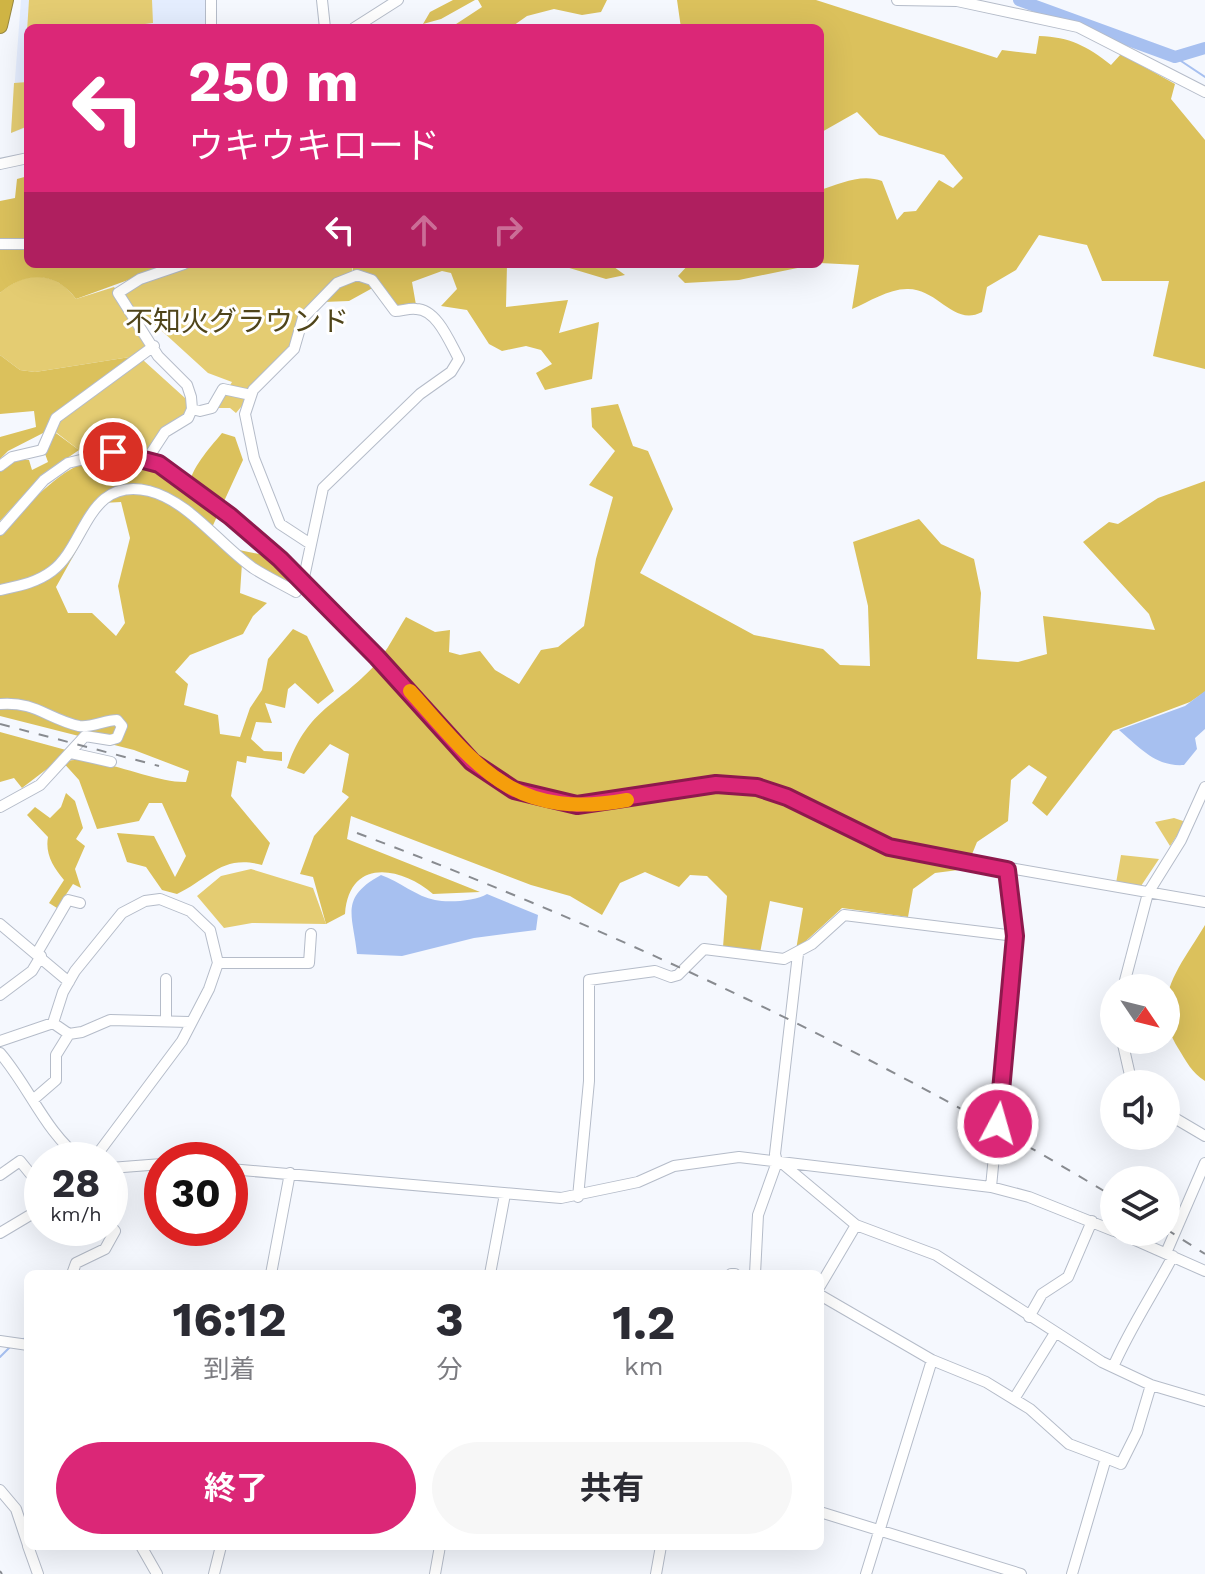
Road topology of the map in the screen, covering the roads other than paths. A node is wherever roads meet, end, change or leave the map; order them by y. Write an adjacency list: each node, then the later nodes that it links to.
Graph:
1 (6, 0): 10 (highway)
2 (211, 0): 7 (street)
3 (322, 0): 8 (street)
4 (398, 0): 9 (street)
5 (897, 0): 6 (street)
6 (1004, 4): 11 (street)
7 (211, 24)
8 (325, 24)
9 (360, 24)
10 (0, 26)
11 (1205, 92)
12 (24, 159): 13 (street)
13 (0, 164)
14 (0, 244): 15 (street)
15 (24, 244)
16 (172, 268): 17 (street)
17 (154, 346): 19 (street); 21 (street)
18 (251, 395): 19 (street); 23 (street); 23 (street)
19 (192, 409): 20 (street)
20 (148, 458): 22 (street); 24 (street)
21 (0, 466)
22 (0, 530)
23 (309, 543): 24 (street)
24 (303, 582): 25 (street); 31 (street)
25 (0, 590)
26 (0, 704): 27 (street)
27 (71, 753): 28 (street); 30 (street)
28 (111, 762)
29 (1205, 787): 32 (street)
30 (0, 807)
31 (1007, 870): 32 (street); 37 (street)
32 (1148, 893): 33 (street); 41 (street)
33 (1205, 902)
34 (80, 903): 39 (street)
35 (0, 924): 39 (street)
36 (311, 934): 40 (street)
37 (1015, 936): 38 (street); 62 (street)
38 (798, 954): 56 (street); 64 (street)
39 (39, 955): 43 (street); 44 (street)
40 (218, 963): 43 (street); 46 (street)
41 (1127, 974)
42 (166, 979): 45 (street)
43 (69, 982): 47 (street)
44 (0, 995)
45 (166, 1019): 46 (street); 48 (street)
46 (189, 1022): 55 (street)
47 (53, 1023): 48 (street); 49 (street)
48 (69, 1034): 51 (street)
49 (0, 1041)
50 (0, 1053): 51 (street)
51 (34, 1099): 54 (street)
52 (1180, 1121): 53 (street)
53 (1205, 1136)
54 (63, 1142)
55 (106, 1142)
56 (780, 1163): 62 (street); 64 (street); 68 (street); 76 (street)
57 (1205, 1163): 72 (street)
58 (24, 1166): 61 (street)
59 (248, 1170): 60 (street)
60 (290, 1173): 63 (street); 74 (street)
61 (0, 1175)
62 (991, 1187): 66 (street)
63 (505, 1194): 64 (street); 75 (street)
64 (578, 1197)
65 (24, 1219): 69 (street)
66 (1092, 1221): 67 (street); 80 (street)
67 (1100, 1224)
68 (856, 1225): 78 (street); 80 (street)
69 (0, 1233)
70 (107, 1246): 73 (street)
71 (1149, 1246): 72 (street)
72 (1169, 1255): 77 (street); 83 (street)
73 (73, 1270)
74 (272, 1270)
75 (491, 1270)
76 (755, 1270)
77 (1205, 1271)
78 (824, 1279)
79 (824, 1297): 82 (street)
80 (1029, 1317): 81 (street)
81 (1055, 1333): 83 (street); 85 (street)
82 (932, 1360): 85 (street); 91 (street)
83 (1113, 1367): 84 (street)
84 (1151, 1385): 86 (street); 87 (street)
85 (1014, 1399): 87 (street)
86 (1205, 1401)
87 (1106, 1458): 105 (street)
88 (0, 1490): 89 (street)
89 (5, 1501): 92 (street)
90 (824, 1513): 91 (street)
91 (879, 1531): 103 (street); 104 (street)
92 (24, 1537)
93 (30, 1550): 98 (street)
94 (143, 1550): 99 (street)
95 (220, 1550): 100 (street)
96 (439, 1550): 101 (street)
97 (660, 1550): 102 (street)
98 (38, 1574)
99 (157, 1574)
100 (214, 1574)
101 (435, 1574)
102 (656, 1574)
103 (866, 1574)
104 (1021, 1574)
105 (1072, 1574)

